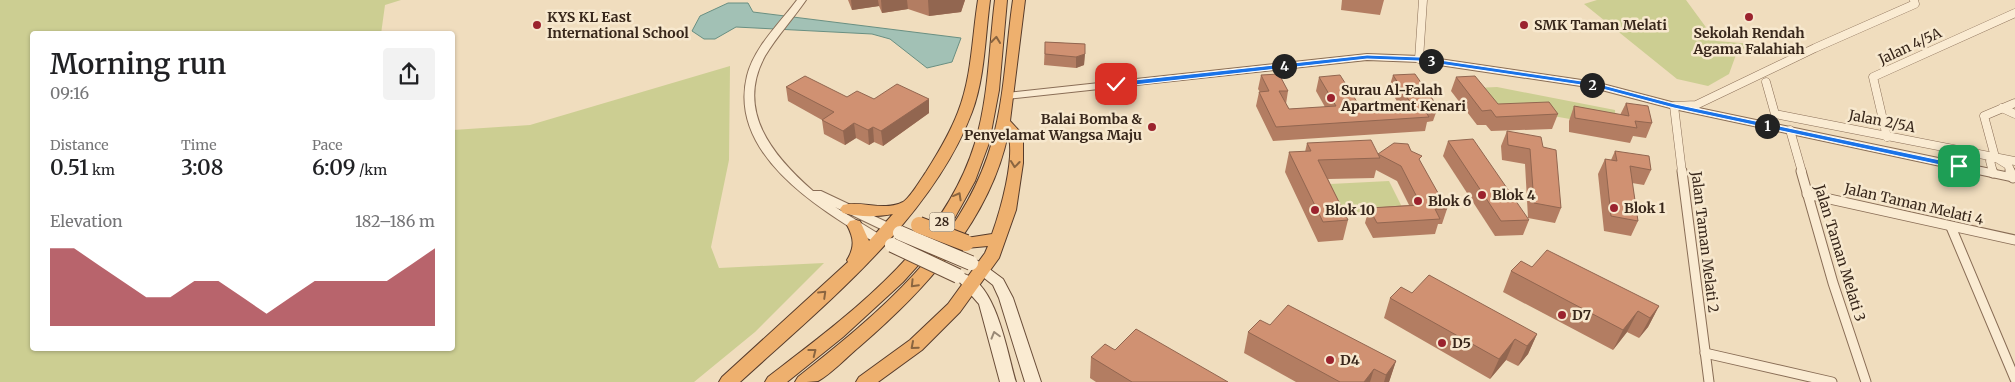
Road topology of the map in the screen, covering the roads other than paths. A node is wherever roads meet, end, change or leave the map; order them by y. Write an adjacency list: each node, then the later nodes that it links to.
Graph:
1 (802, 0): 22 (street)
2 (984, 0): 24 (highway)
3 (1001, 0): 39 (highway, 28, one-way to 3)
4 (1019, 0): 10 (highway, 28)
5 (1422, 0): 8 (street)
6 (1914, 0): 12 (street)
7 (2015, 13): 17 (street, Jalan 4/5A)
8 (1419, 59): 10 (street); 12 (street)
9 (1766, 82): 17 (street, Jalan 2/5A)
10 (1007, 96): 15 (highway, 28)
11 (2015, 103): 13 (street)
12 (1674, 106): 16 (street); 36 (street, Jalan Taman Melati 2)
13 (2002, 108): 14 (street); 18 (street)
14 (2015, 114)
15 (1003, 121): 29 (highway, one-way to 29); 40 (highway, 28, one-way to 40)
16 (1790, 130): 20 (street); 23 (street, Jalan Taman Melati 3)
17 (1888, 137): 18 (street, Jalan 2/5A)
18 (1995, 157): 19 (street, Jalan 2/5A); 20 (street); 21 (street)
19 (2015, 161)
20 (1993, 174): 21 (street)
21 (2014, 178)
22 (806, 190): 25 (street); 26 (street)
23 (1808, 194): 27 (street, Jalan Taman Melati 4); 46 (street, Jalan Taman Melati 3)
24 (911, 202): 25 (highway); 28 (highway); 29 (highway, bridge)
25 (848, 209): 28 (street)
26 (855, 226): 28 (street); 33 (highway)
27 (1951, 227): 30 (street, Jalan Taman Melati 4); 37 (street)
28 (890, 236): 32 (main road, bridge); 33 (highway); 34 (main road, bridge)
29 (999, 238): 31 (highway)
30 (2015, 240)
31 (994, 254): 32 (highway); 35 (main road)
32 (977, 266): 34 (highway); 35 (main road)
33 (849, 269): 38 (highway, one-way to 33)
34 (964, 280): 41 (highway, one-way to 41); 42 (main road, one-way to 34)
35 (998, 282): 43 (main road)
36 (1705, 353): 44 (street, Jalan Taman Melati 2); 45 (street)
37 (2015, 379)
38 (728, 382)
39 (774, 382)
40 (804, 382)
41 (865, 382)
42 (1008, 382)
43 (1033, 382)
44 (1709, 382)
45 (1832, 382)
46 (1866, 382)

